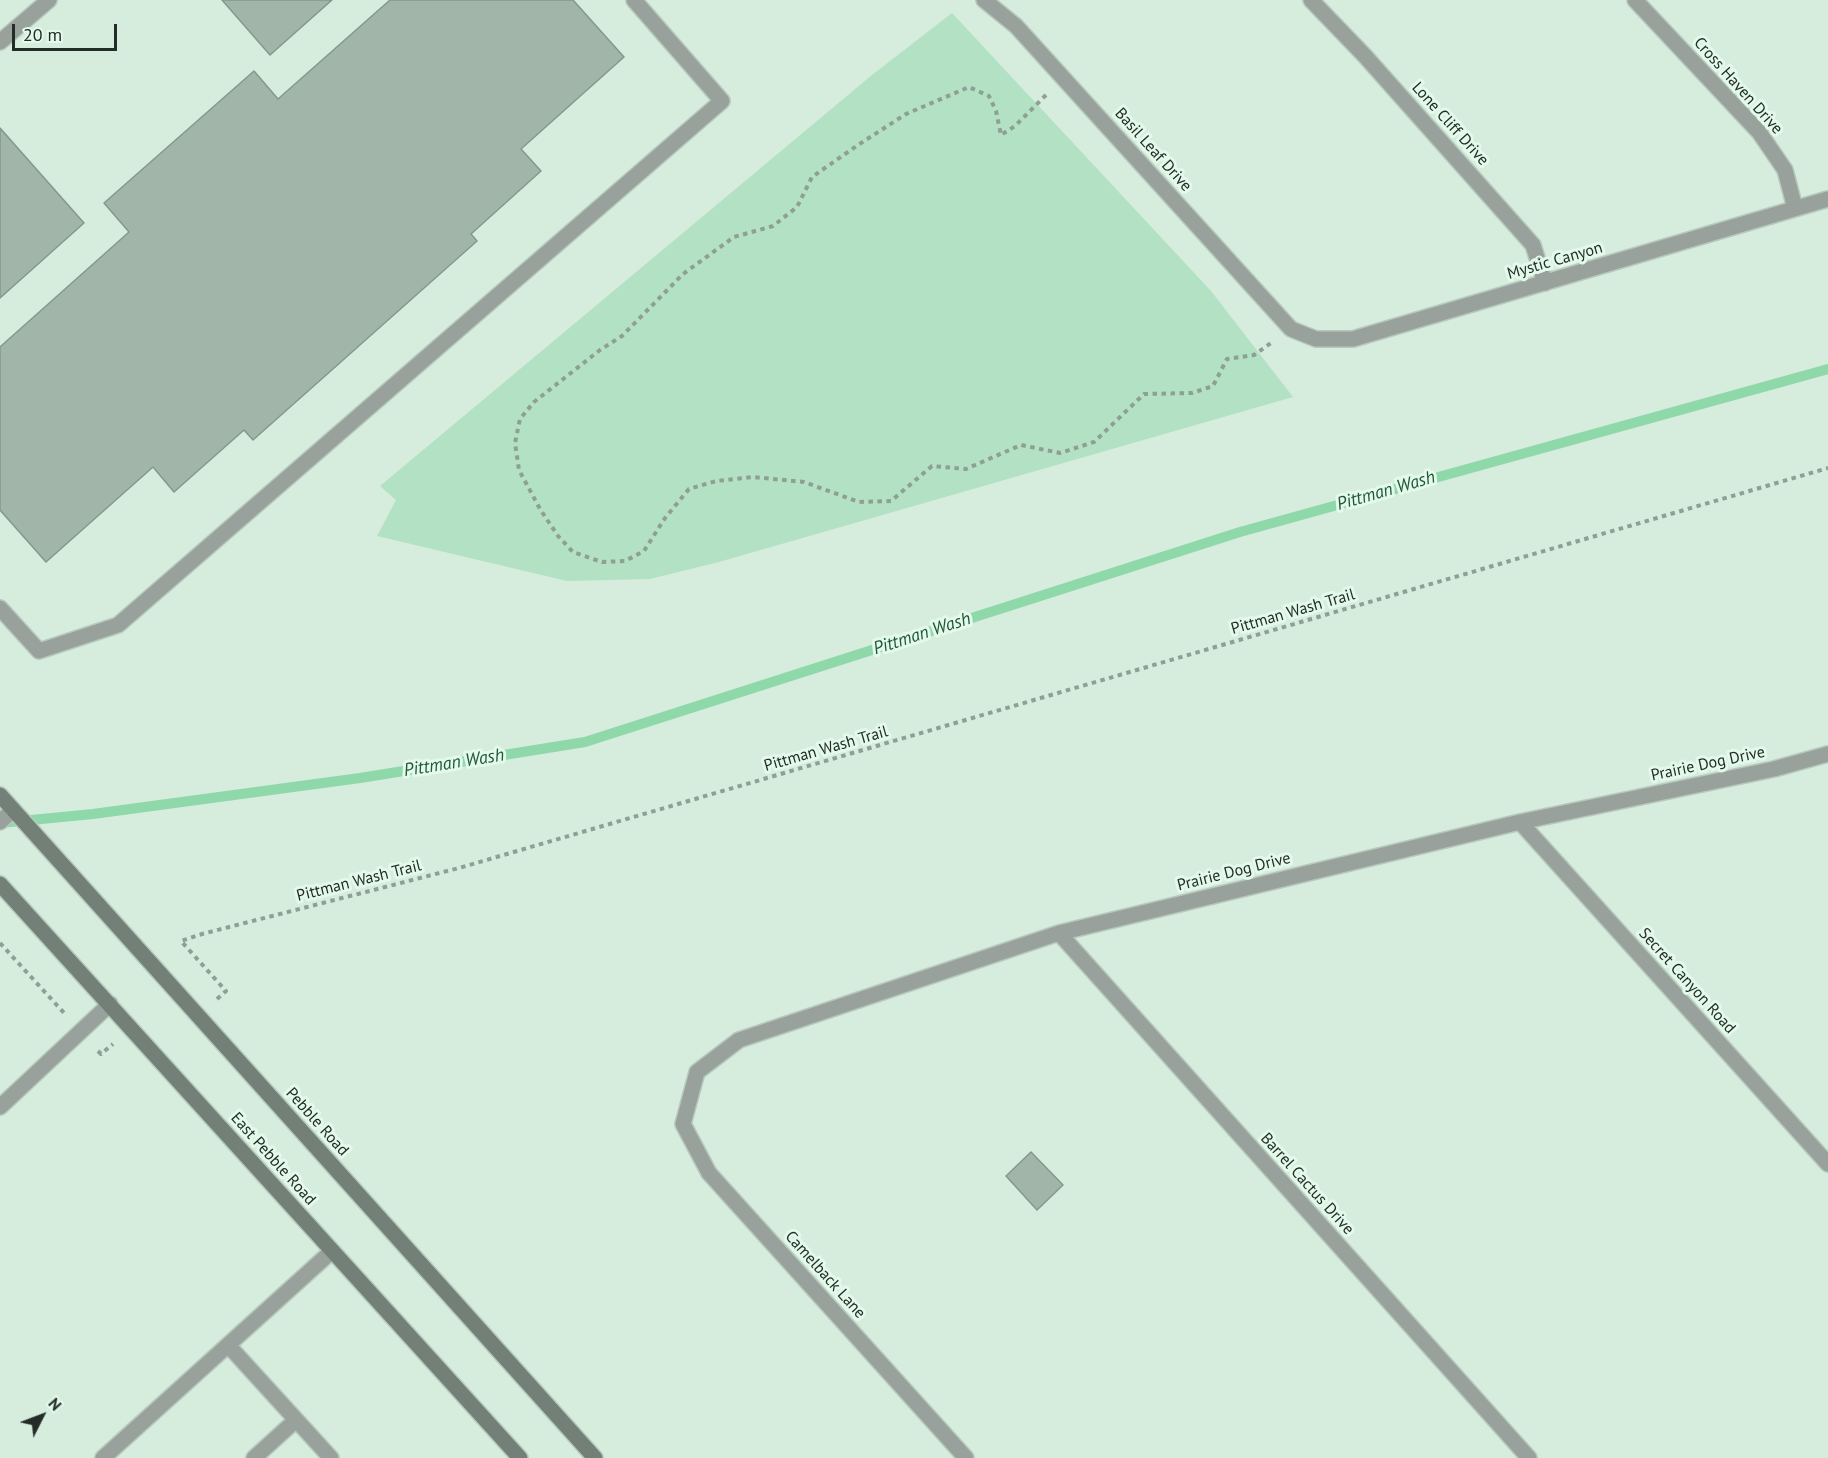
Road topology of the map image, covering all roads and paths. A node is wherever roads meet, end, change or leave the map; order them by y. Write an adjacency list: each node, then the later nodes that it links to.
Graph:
1 (49, 0): 6 (street)
2 (634, 0): 13 (street)
3 (984, 0): 7 (street, Basil Leaf Drive)
4 (1311, 0): 10 (street, Lone Cliff Drive)
5 (1635, 0): 9 (street, Cross Haven Drive)
6 (0, 42)
7 (1064, 79): 11 (street, Basil Leaf Drive); 11 (path)
8 (1828, 199): 9 (street, Mystic Canyon)
9 (1795, 208): 10 (street, Mystic Canyon)
10 (1545, 283): 11 (street, Mystic Canyon)
11 (1291, 329)
12 (1828, 468): 23 (path, Pittman Wash Trail)
13 (0, 608)
14 (1828, 754): 18 (street, Prairie Dog Drive)
15 (0, 795): 16 (main road)
16 (13, 810): 17 (street); 23 (main road, Pebble Road)
17 (0, 822)
18 (1520, 822): 20 (street, Prairie Dog Drive); 28 (street, Secret Canyon Road)
19 (0, 884): 22 (main road, East Pebble Road)
20 (1059, 933): 27 (street, Prairie Dog Drive); 38 (street, Barrel Cactus Drive)
21 (0, 943): 25 (path)
22 (110, 1004): 24 (main road, East Pebble Road); 25 (street)
23 (197, 1016): 36 (main road, Pebble Road)
24 (131, 1028): 25 (path); 29 (main road, East Pebble Road)
25 (81, 1031): 26 (street)
26 (1, 1103)
27 (689, 1103): 37 (street, Camelback Lane)
28 (1828, 1164)
29 (332, 1251): 30 (street); 35 (main road, East Pebble Road)
30 (228, 1345): 31 (street); 32 (street)
31 (296, 1420): 33 (street); 34 (street)
32 (103, 1458)
33 (254, 1458)
34 (331, 1458)
35 (520, 1458)
36 (595, 1458)
37 (966, 1458)
38 (1529, 1458)

